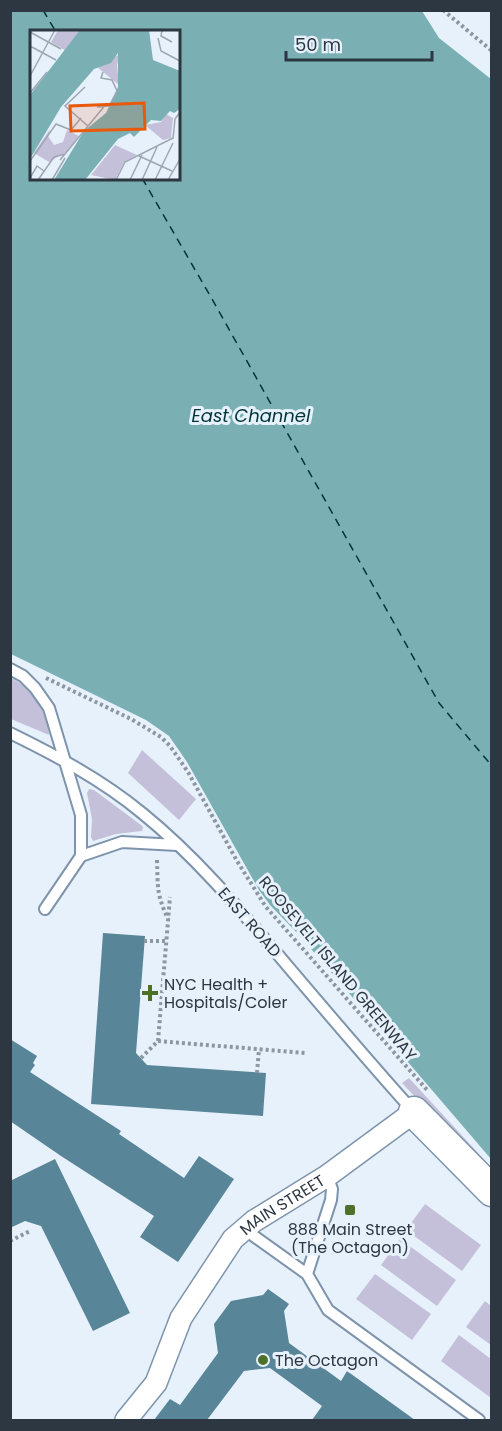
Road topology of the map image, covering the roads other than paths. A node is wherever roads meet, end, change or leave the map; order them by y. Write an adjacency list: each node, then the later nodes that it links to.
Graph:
1 (10, 669): 3 (lane)
2 (10, 733): 3 (lane, EAST ROAD)
3 (62, 758): 4 (lane, EAST ROAD); 5 (lane)
4 (177, 845): 5 (lane); 7 (lane, EAST ROAD)
5 (81, 856): 6 (lane)
6 (45, 909)
7 (423, 1104): 8 (street, MAIN STREET); 9 (street)
8 (327, 1176): 10 (street, MAIN STREET); 11 (lane)
9 (492, 1191)
10 (244, 1229): 11 (lane); 12 (street, MAIN STREET)
11 (307, 1274): 13 (lane)
12 (126, 1420)
13 (479, 1420)

